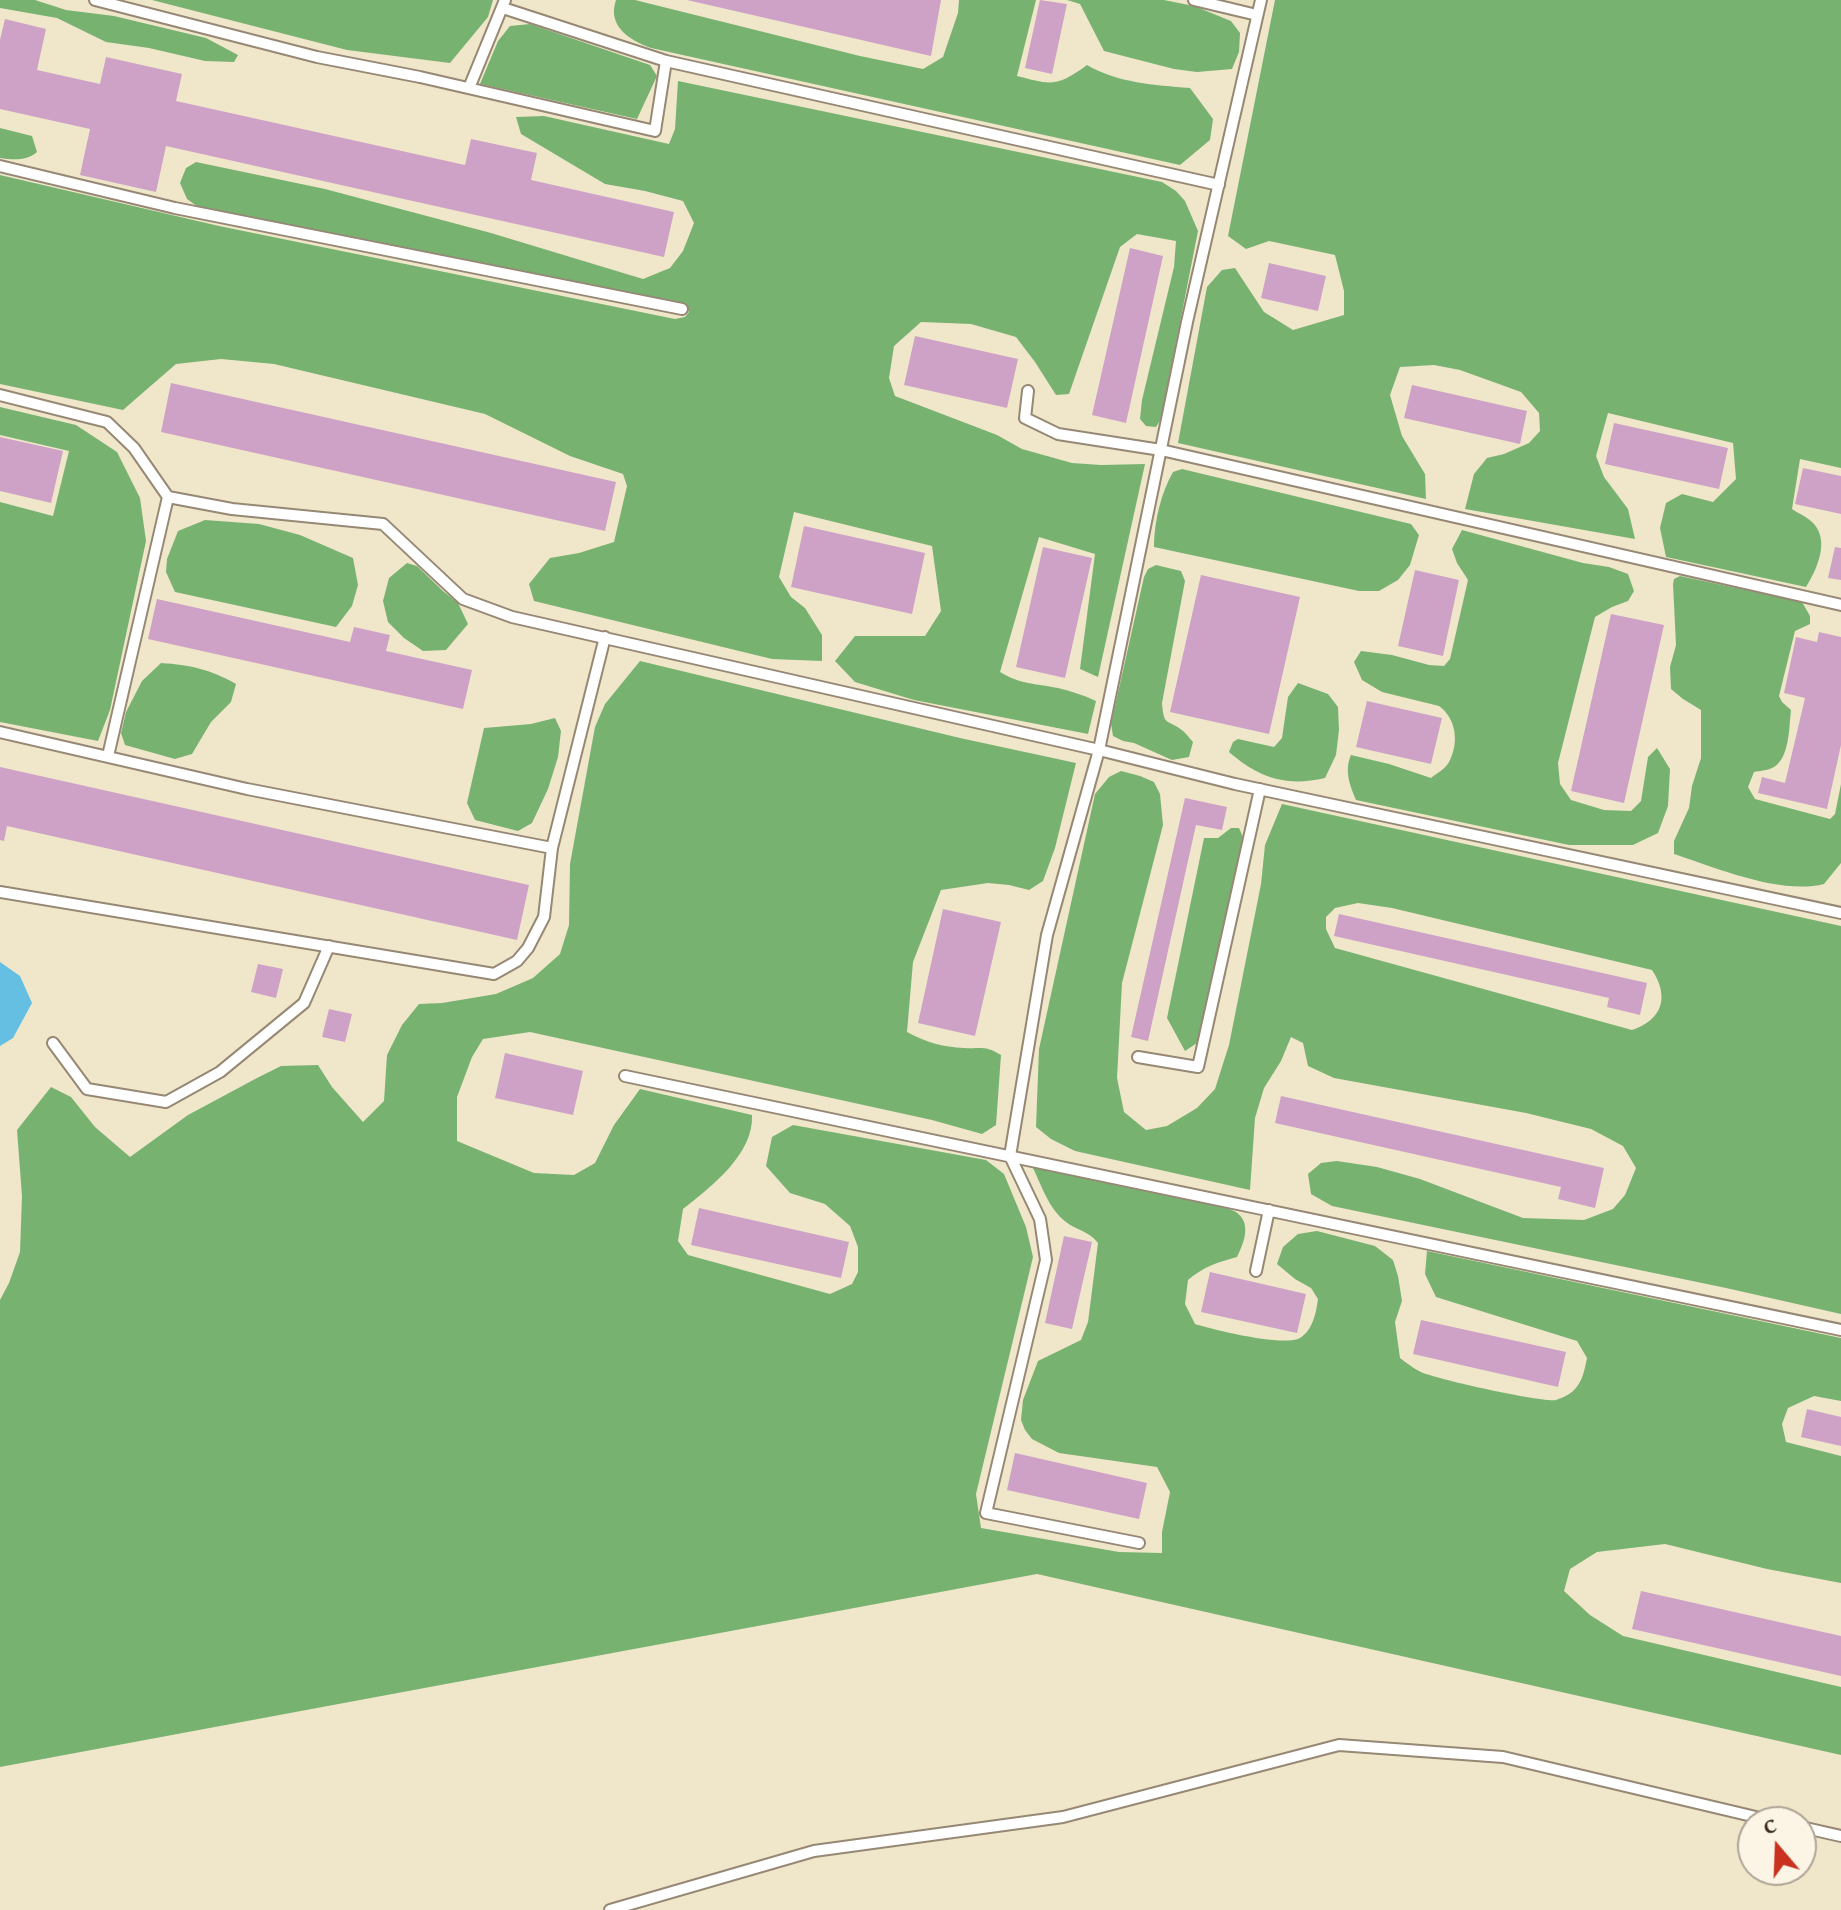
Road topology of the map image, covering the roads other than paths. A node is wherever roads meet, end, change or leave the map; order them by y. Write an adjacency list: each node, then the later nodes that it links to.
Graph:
1 (95, 0): 4 (lane)
2 (1194, 0): 6 (lane)
3 (1261, 0): 6 (lane)
4 (117, 3): 8 (lane)
5 (504, 4): 7 (lane); 8 (lane)
6 (1257, 15): 10 (lane)
7 (666, 61): 8 (lane); 10 (lane)
8 (469, 88)
9 (0, 166): 11 (lane)
10 (1219, 185): 14 (lane)
11 (682, 309)
12 (1028, 391): 14 (lane)
13 (0, 395): 15 (lane)
14 (1161, 450): 16 (lane); 19 (lane)
15 (168, 497): 17 (lane); 20 (lane)
16 (1841, 605)
17 (605, 637): 19 (lane); 22 (lane)
18 (0, 732): 20 (lane)
19 (1099, 750): 21 (lane); 29 (lane)
20 (108, 756): 22 (lane)
21 (1260, 789): 24 (lane); 27 (lane)
22 (552, 848): 25 (lane)
23 (0, 892): 25 (lane)
24 (1841, 913)
25 (329, 946): 26 (lane)
26 (53, 1043)
27 (1138, 1057)
28 (625, 1076): 29 (lane)
29 (1010, 1156): 30 (lane); 33 (lane)
30 (1269, 1210): 31 (lane); 32 (lane)
31 (1256, 1271)
32 (1841, 1330)
33 (1139, 1543)
34 (1737, 1813): 37 (lane)
35 (1817, 1831): 36 (lane)
36 (1841, 1836)
37 (610, 1910)

